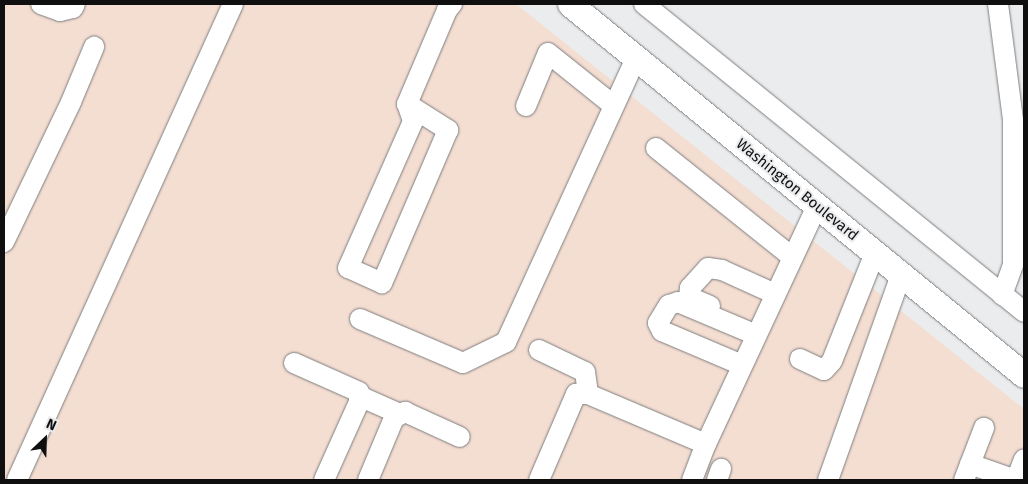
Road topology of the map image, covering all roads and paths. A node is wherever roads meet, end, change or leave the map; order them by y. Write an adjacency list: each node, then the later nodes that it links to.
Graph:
1 (42, 4): 2 (street)
2 (75, 4)
3 (233, 4): 38 (street)
4 (452, 4): 10 (street)
5 (570, 4): 9 (main road, Washington Boulevard)
6 (644, 4): 21 (street)
7 (998, 4): 13 (street)
8 (94, 47): 16 (street)
9 (636, 58): 11 (street); 15 (main road, Washington Boulevard)
10 (407, 104): 10 (street)
11 (613, 105): 12 (street); 23 (street)
12 (526, 106)
13 (1019, 119): 21 (street)
14 (656, 148): 18 (street)
15 (816, 206): 17 (main road, Washington Boulevard); 18 (street)
16 (4, 242)
17 (875, 253): 19 (main road, Washington Boulevard); 26 (street)
18 (792, 257): 20 (street)
19 (901, 275): 29 (main road, Washington Boulevard); 43 (street)
20 (775, 294): 24 (street); 24 (street)
21 (1002, 295): 22 (street)
22 (1024, 312)
23 (360, 320)
24 (758, 331): 28 (street); 28 (street)
25 (539, 350): 30 (street)
26 (800, 359)
27 (294, 363): 31 (street)
28 (742, 365): 35 (street)
29 (1024, 375)
30 (588, 394): 35 (street); 41 (street)
31 (359, 396): 32 (street); 39 (street)
32 (400, 414): 34 (street); 40 (street)
33 (984, 428): 37 (street)
34 (460, 437)
35 (706, 444): 42 (street)
36 (1024, 459): 44 (street)
37 (967, 472): 44 (street)
38 (17, 480)
39 (324, 480)
40 (368, 480)
41 (539, 480)
42 (692, 480)
43 (828, 480)
44 (1016, 480)

